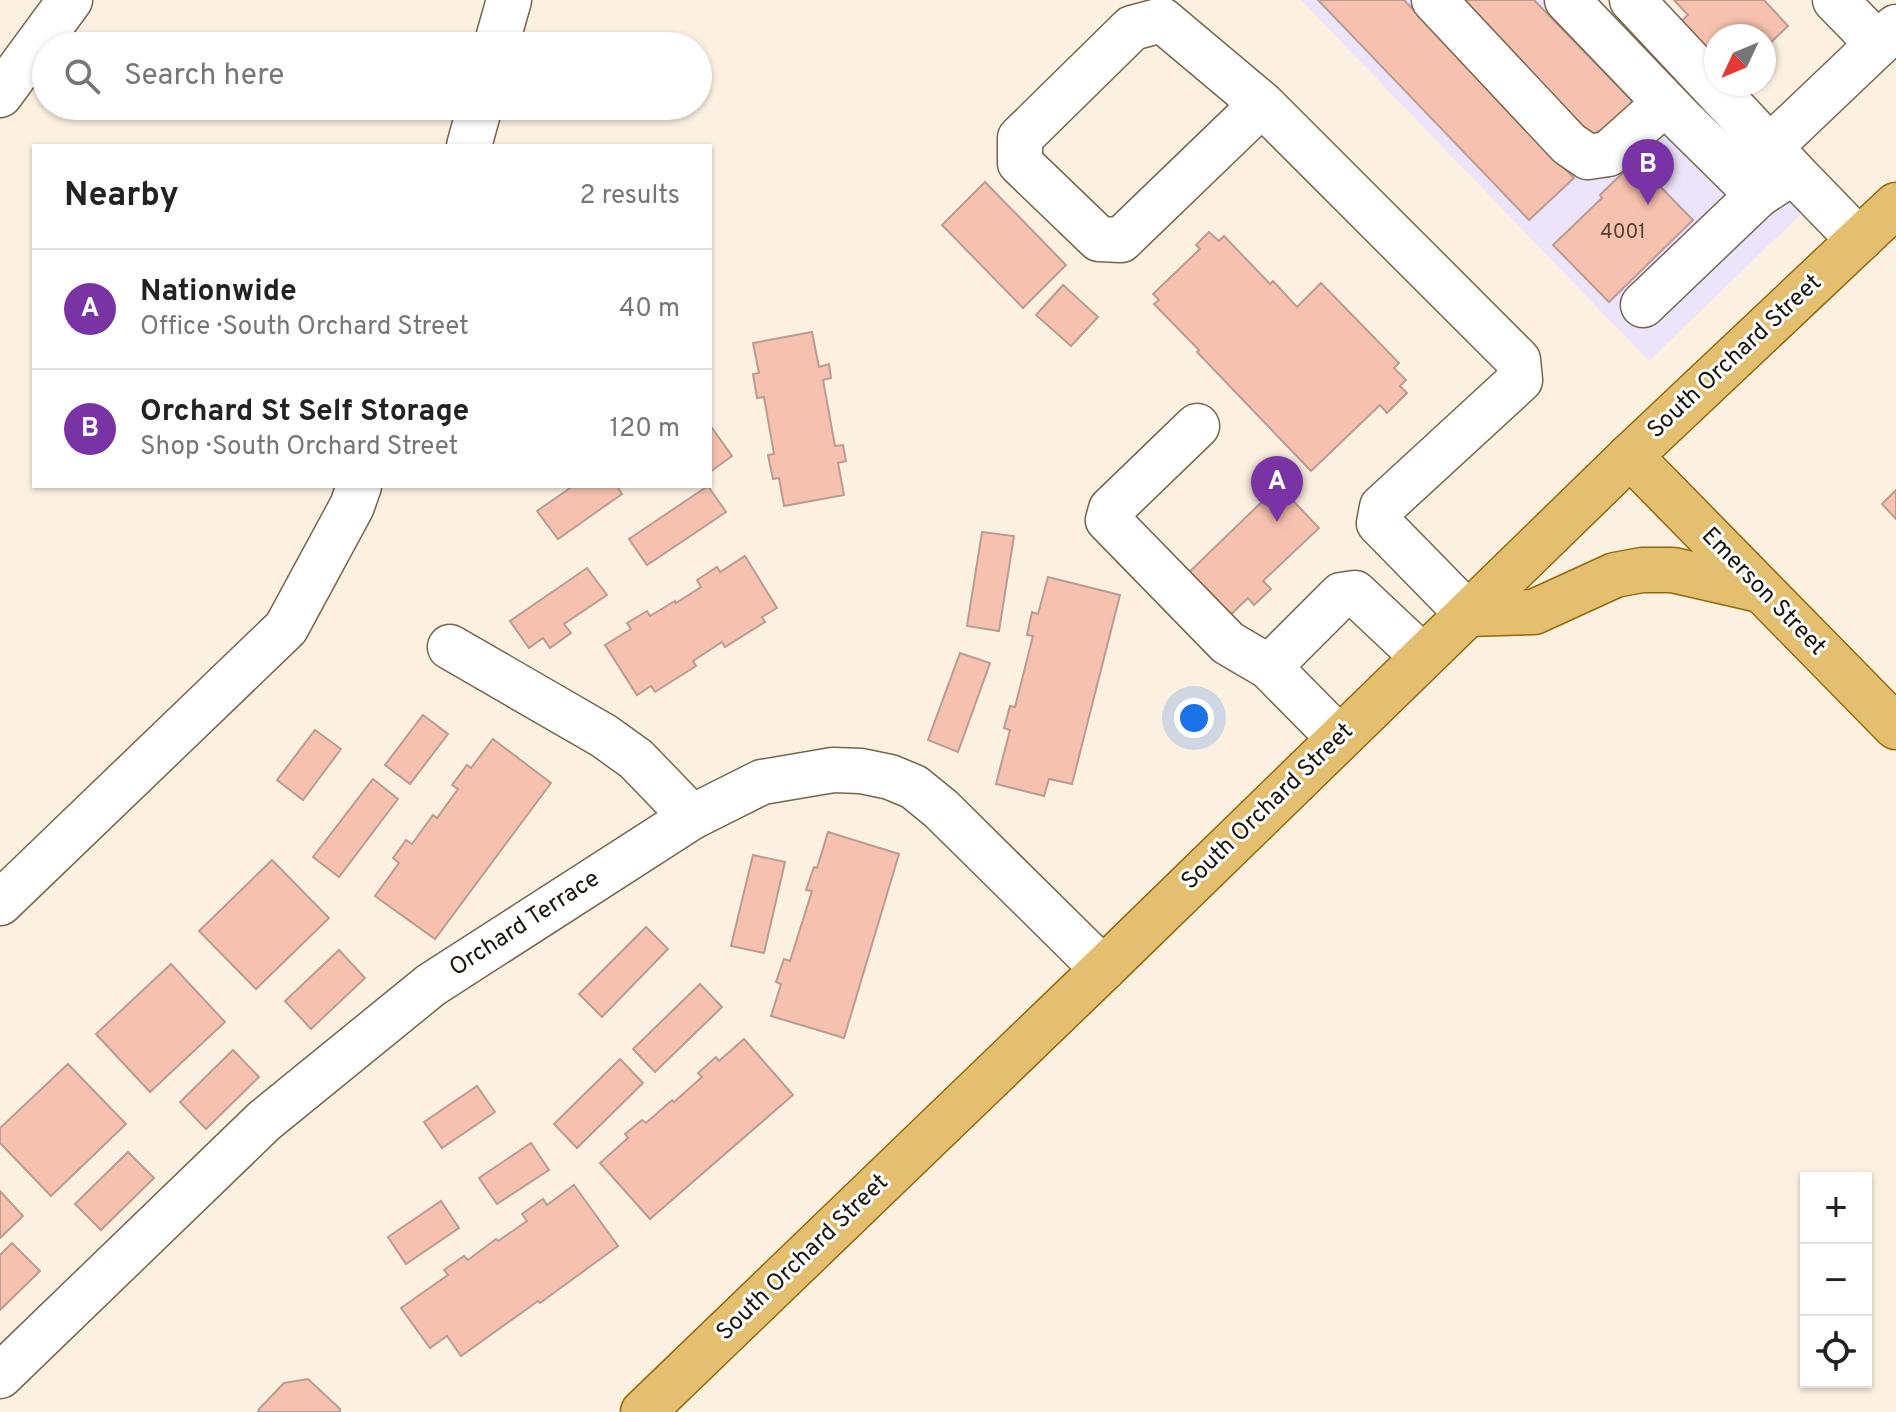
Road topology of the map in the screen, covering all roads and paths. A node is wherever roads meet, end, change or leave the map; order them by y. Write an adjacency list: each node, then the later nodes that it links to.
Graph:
1 (70, 0): 7 (street)
2 (509, 0): 8 (street)
3 (1434, 0): 12 (street)
4 (1567, 0): 12 (street)
5 (1632, 0): 16 (street)
6 (1835, 0): 9 (street)
7 (46, 32)
8 (500, 32)
9 (1887, 36): 16 (street)
10 (32, 52): 11 (street)
11 (0, 95)
12 (1665, 103): 16 (street)
13 (1262, 104): 13 (street); 24 (street)
14 (476, 120): 15 (street)
15 (470, 144)
16 (1774, 171): 18 (street); 19 (street)
17 (1896, 205): 18 (main road, South Orchard Street)
18 (1859, 240): 21 (main road, South Orchard Street)
19 (1643, 305)
20 (1197, 426): 27 (street)
21 (1630, 456): 23 (main road, Emerson Street); 24 (main road, South Orchard Street)
22 (358, 488): 31 (street)
23 (1760, 590): 24 (main road); 28 (main road, Emerson Street)
24 (1468, 614): 26 (main road, South Orchard Street)
25 (450, 647): 30 (street)
26 (1423, 657): 27 (street); 29 (main road, South Orchard Street)
27 (1269, 667): 29 (street)
28 (1896, 727)
29 (1339, 738): 32 (main road, South Orchard Street)
30 (692, 817): 32 (street, Orchard Terrace); 33 (street, Orchard Terrace)
31 (0, 903)
32 (1103, 969): 34 (main road, South Orchard Street)
33 (0, 1376)
34 (643, 1412)

